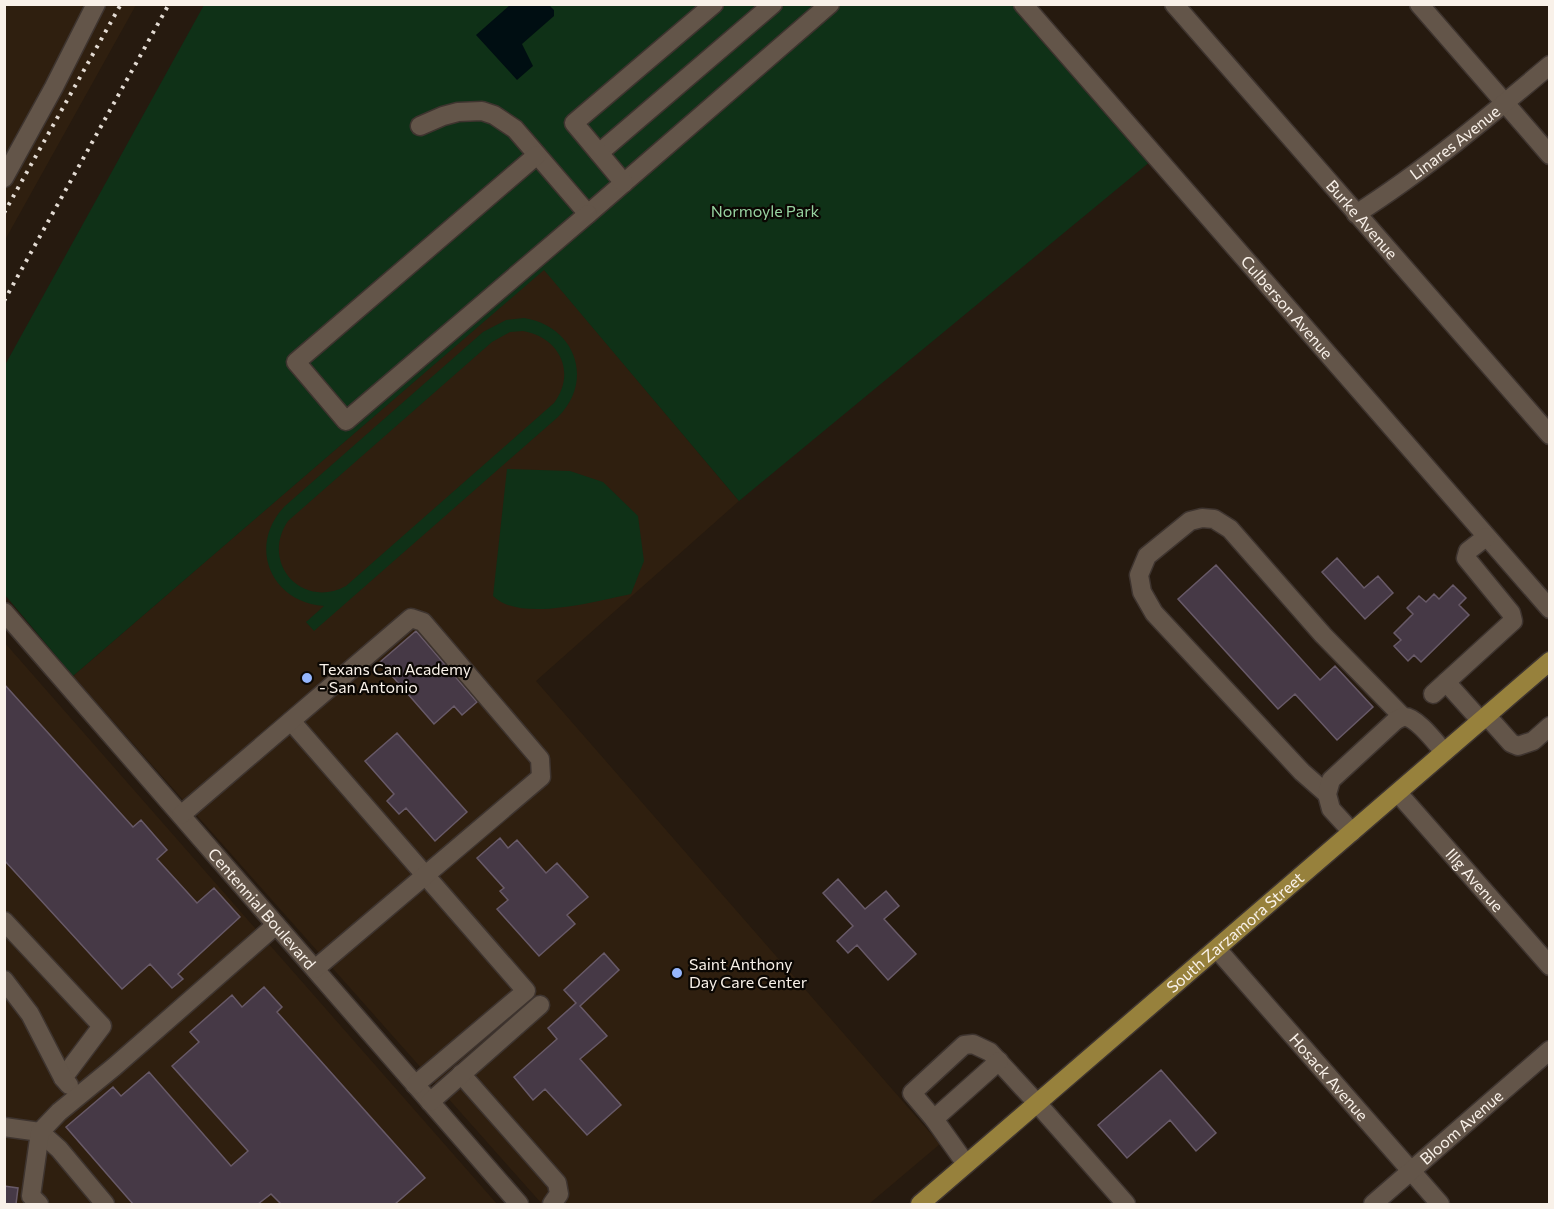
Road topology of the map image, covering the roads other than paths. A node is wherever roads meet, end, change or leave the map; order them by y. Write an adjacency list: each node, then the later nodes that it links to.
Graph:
1 (96, 4): 14 (street)
2 (714, 4): 11 (street)
3 (773, 4): 11 (street)
4 (830, 4): 15 (street)
5 (1023, 4): 19 (street, Culberson Avenue)
6 (1174, 4): 17 (street, Burke Avenue)
7 (1419, 4): 9 (street)
8 (1550, 65): 9 (street, Linares Avenue)
9 (1504, 103): 13 (street); 17 (street, Linares Avenue)
10 (420, 126): 12 (street)
11 (599, 153): 15 (street)
12 (537, 155): 16 (street); 16 (street)
13 (1550, 155)
14 (4, 178)
15 (624, 183): 16 (street)
16 (588, 214)
17 (1356, 214): 18 (street, Burke Avenue)
18 (1550, 435)
19 (1486, 537): 20 (street, Culberson Avenue); 24 (street)
20 (1550, 609)
21 (4, 612): 30 (street, Centennial Boulevard)
22 (1550, 661): 24 (main road, South Zarzamora Street)
23 (1403, 717): 27 (street); 29 (street); 29 (street)
24 (1484, 718): 26 (street); 27 (main road, South Zarzamora Street)
25 (291, 721): 30 (street); 32 (street); 32 (street)
26 (1550, 726)
27 (1444, 752): 28 (main road, South Zarzamora Street)
28 (1398, 793): 31 (main road, South Zarzamora Street); 36 (street, Illg Avenue)
29 (1328, 794): 31 (street)
30 (181, 815): 34 (street, Centennial Boulevard)
31 (1352, 832): 35 (main road, South Zarzamora Street)
32 (425, 875): 37 (street); 46 (street)
33 (4, 921): 45 (street)
34 (276, 925): 37 (street, Centennial Boulevard); 47 (street)
35 (1217, 949): 49 (main road, South Zarzamora Street); 54 (street, Hosack Avenue)
36 (1550, 966)
37 (315, 969): 46 (street, Centennial Boulevard)
38 (4, 980): 41 (street)
39 (4, 1002): 41 (street)
40 (540, 1005): 44 (street)
41 (24, 1006): 45 (street)
42 (1550, 1050): 54 (street, Bloom Avenue)
43 (999, 1061): 49 (street); 50 (street); 50 (street)
44 (461, 1074): 48 (street); 58 (street)
45 (63, 1078): 47 (street)
46 (415, 1084): 48 (street, Centennial Boulevard)
47 (78, 1096): 52 (street)
48 (430, 1102): 57 (street, Centennial Boulevard)
49 (1037, 1103): 53 (main road, South Zarzamora Street); 60 (street)
50 (934, 1119): 53 (street)
51 (4, 1127): 52 (street)
52 (40, 1132): 55 (street); 56 (street)
53 (966, 1164): 59 (main road, South Zarzamora Street)
54 (1411, 1172): 61 (street, Bloom Avenue); 62 (street, Hosack Avenue)
55 (39, 1204)
56 (105, 1204)
57 (519, 1204)
58 (552, 1204)
59 (920, 1204)
60 (1126, 1204)
61 (1373, 1204)
62 (1440, 1204)

